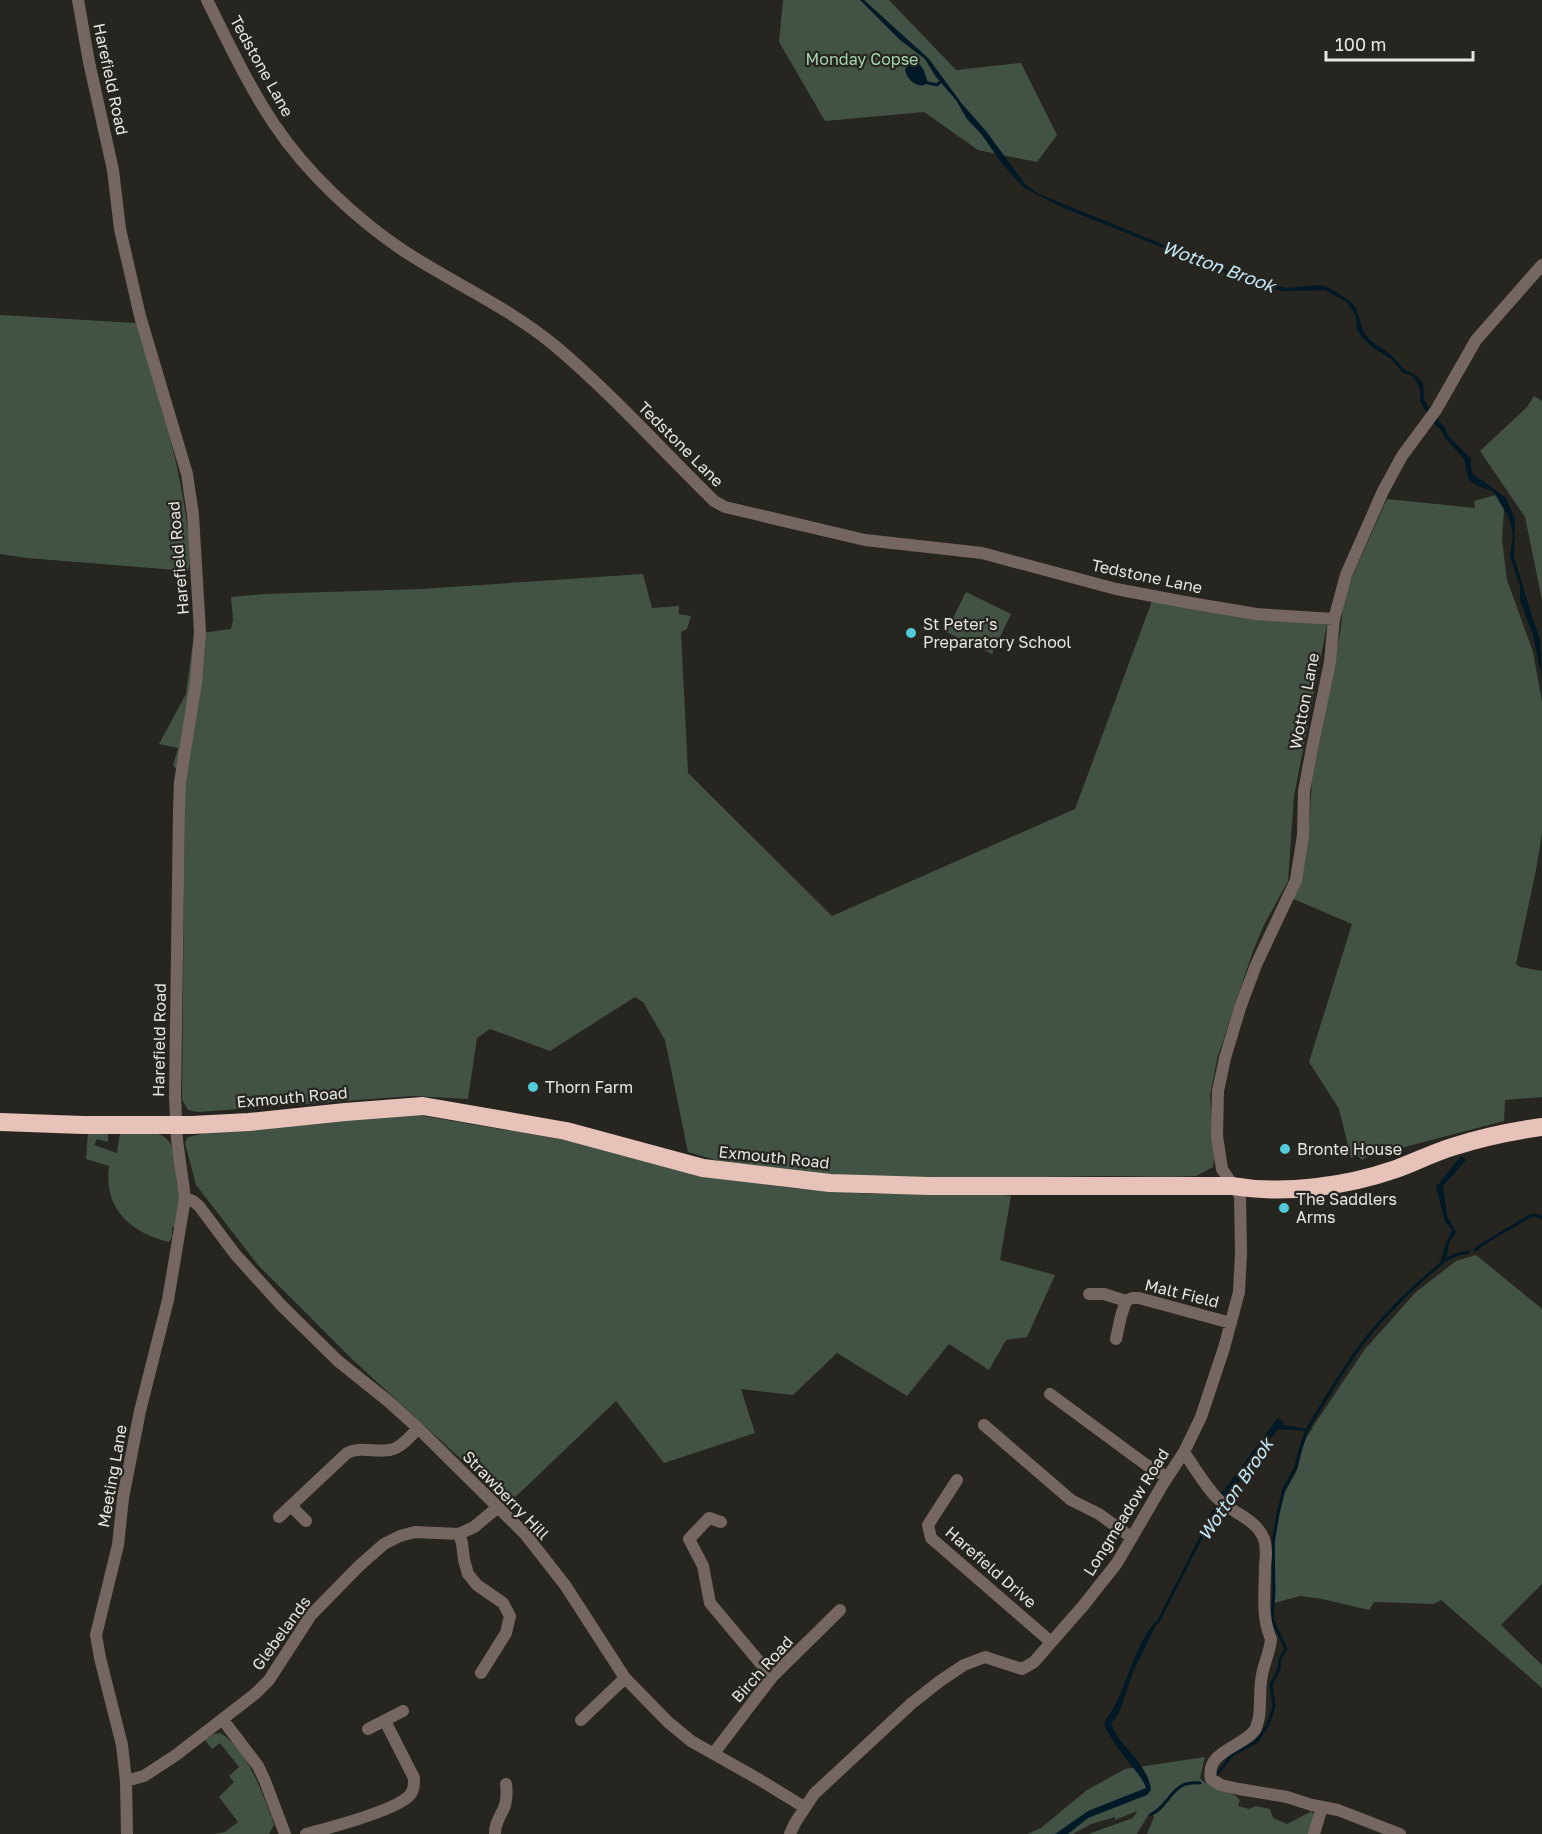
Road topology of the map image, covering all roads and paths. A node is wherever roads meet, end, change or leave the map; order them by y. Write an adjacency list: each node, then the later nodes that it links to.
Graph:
1 (78, 0): 6 (street, Harefield Road)
2 (207, 0): 4 (street, Tedstone Lane)
3 (1542, 265): 4 (street, Wotton Lane)
4 (1334, 619): 8 (street, Wotton Lane)
5 (0, 1122): 6 (highway, Exmouth Road)
6 (176, 1124): 8 (highway, Exmouth Road); 9 (street, Meeting Lane)
7 (1542, 1127): 8 (highway, Exmouth Road)
8 (1233, 1186): 12 (street, Longmeadow Road)
9 (185, 1198): 16 (street, Strawberry Hill); 38 (street, Meeting Lane)
10 (1089, 1294): 11 (street, Malt Field)
11 (1126, 1301): 12 (street, Malt Field); 13 (street, Malt Field)
12 (1231, 1323): 17 (street, Longmeadow Road)
13 (1116, 1339)
14 (1049, 1394): 18 (street)
15 (984, 1425): 26 (street)
16 (418, 1428): 20 (street); 21 (street, Strawberry Hill)
17 (1184, 1452): 18 (street, Longmeadow Road); 41 (street)
18 (1167, 1477): 26 (street, Longmeadow Road)
19 (957, 1480): 28 (street, Harefield Drive)
20 (291, 1506): 22 (street); 23 (street)
21 (497, 1508): 25 (street); 31 (street, Strawberry Hill)
22 (279, 1517)
23 (306, 1521)
24 (721, 1522): 30 (street)
25 (459, 1534): 29 (street); 33 (street, Glebelands)
26 (1131, 1537): 28 (street, Longmeadow Road)
27 (840, 1611): 30 (street, Birch Road)
28 (1051, 1642): 40 (street, Longmeadow Road)
29 (481, 1673)
30 (772, 1677): 37 (street, Birch Road)
31 (625, 1678): 34 (street); 37 (street, Strawberry Hill)
32 (403, 1711): 35 (street)
33 (222, 1720): 38 (street, Glebelands); 43 (street)
34 (581, 1720)
35 (385, 1721): 36 (street); 44 (street)
36 (368, 1729)
37 (714, 1753): 40 (street, Strawberry Hill)
38 (126, 1781): 42 (street, Meeting Lane)
39 (506, 1784): 45 (street)
40 (804, 1807): 46 (street)
41 (1322, 1807): 47 (street); 48 (street)
42 (127, 1834)
43 (285, 1834)
44 (306, 1834)
45 (495, 1834)
46 (790, 1834)
47 (1314, 1834)
48 (1400, 1834)

